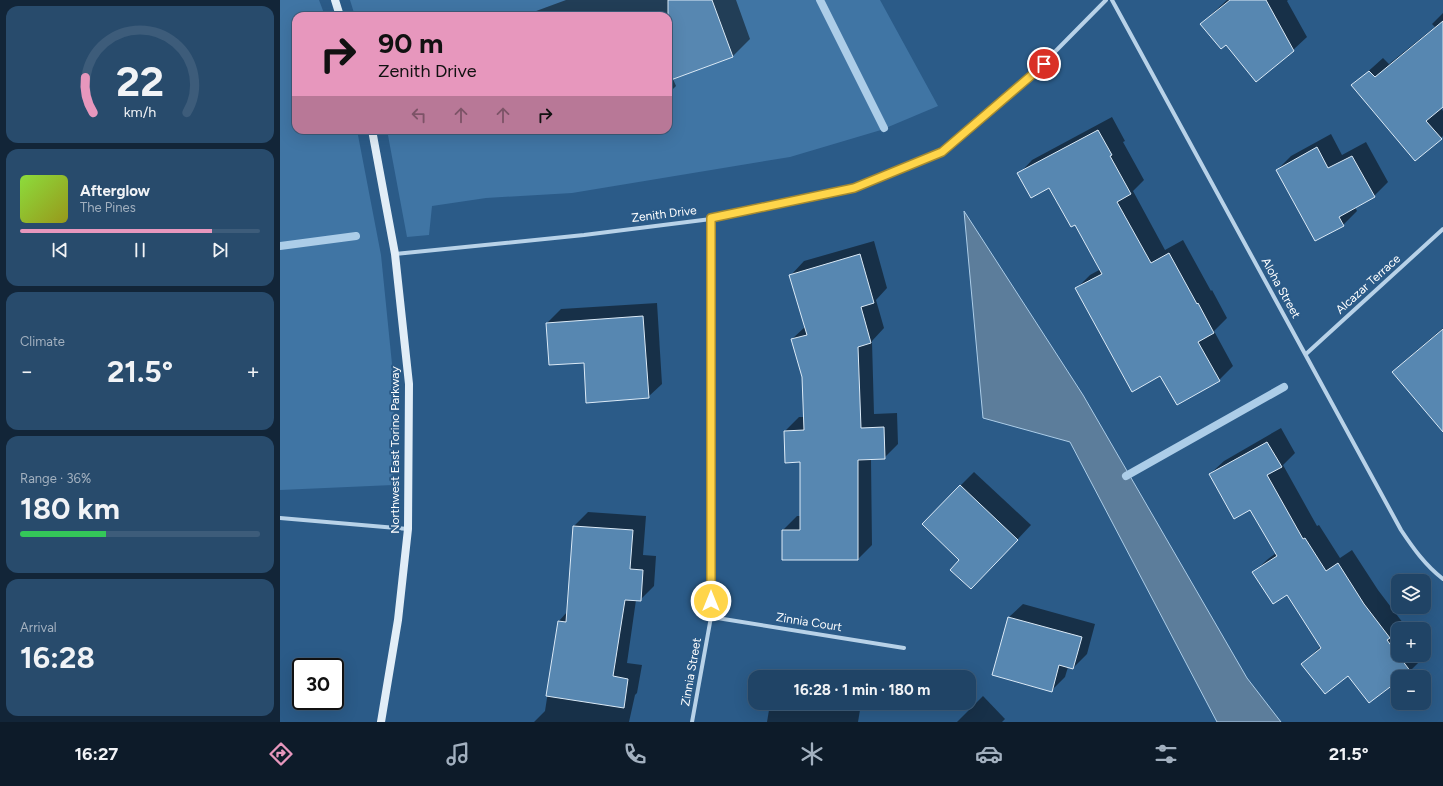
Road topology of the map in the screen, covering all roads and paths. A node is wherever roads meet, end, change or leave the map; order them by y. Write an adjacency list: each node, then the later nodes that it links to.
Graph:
1 (335, 0): 4 (street)
2 (1106, 0): 6 (street, Zenith Drive)
3 (1112, 0): 9 (street, Aloha Street)
4 (339, 12)
5 (373, 134): 8 (street, Northwest East Torino Parkway)
6 (711, 218): 8 (street, Zenith Drive); 13 (street, Zinnia Street)
7 (1443, 229): 9 (street, Alcazar Terrace)
8 (396, 254): 11 (street, Northwest East Torino Parkway)
9 (1306, 354): 12 (street, Aloha Street)
10 (280, 518): 11 (street)
11 (408, 529): 15 (street, Northwest East Torino Parkway)
12 (1443, 579)
13 (711, 616): 14 (street, Zinnia Court); 16 (street, Zinnia Street)
14 (904, 648)
15 (381, 722)
16 (692, 722)

